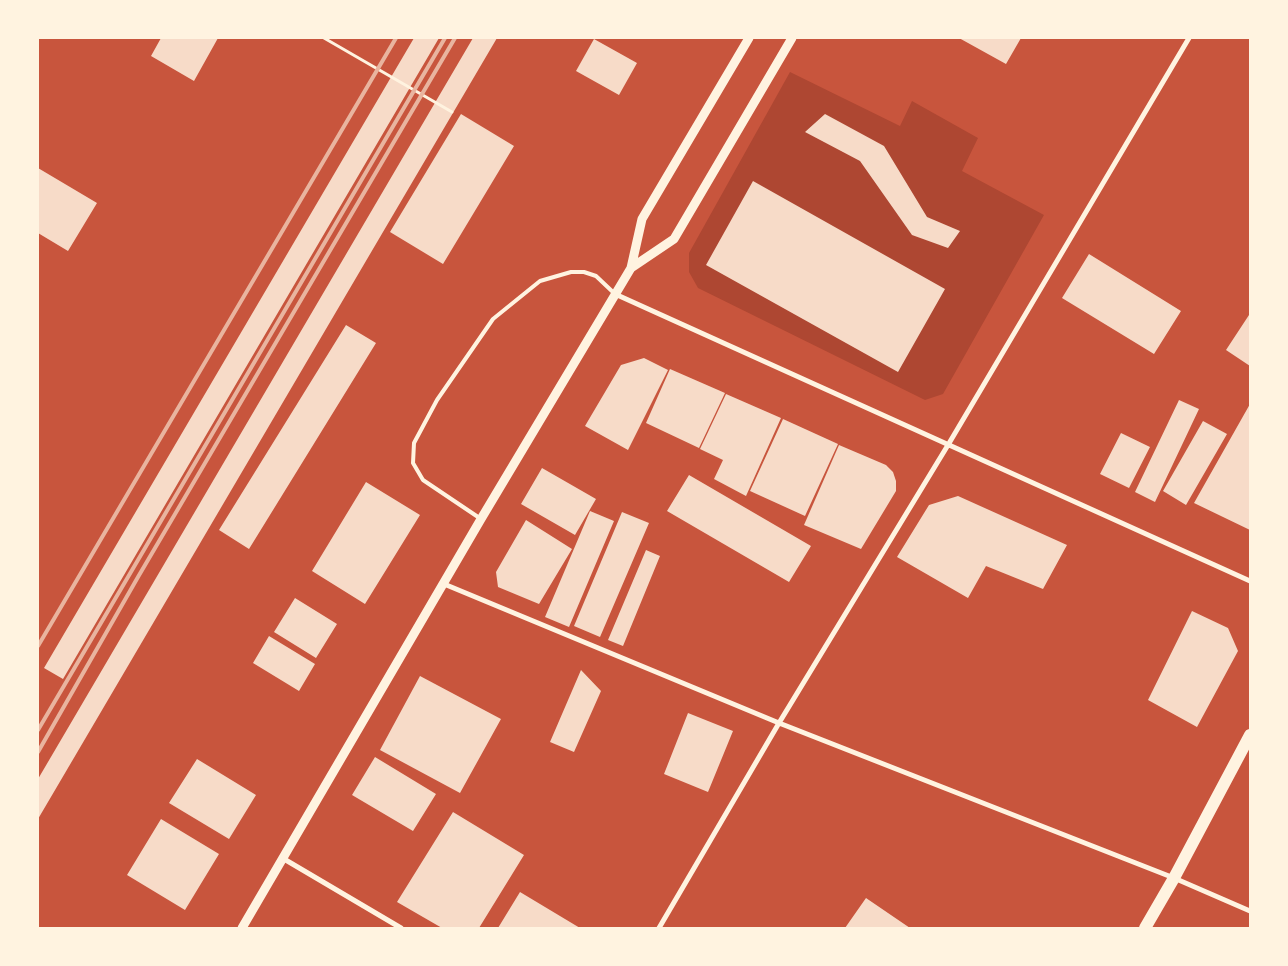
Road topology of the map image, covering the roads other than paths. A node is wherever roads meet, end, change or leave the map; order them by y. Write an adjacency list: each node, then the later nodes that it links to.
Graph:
1 (749, 38): 4 (street)
2 (792, 38): 4 (street)
3 (1189, 38): 6 (street)
4 (631, 268): 5 (street)
5 (615, 294): 6 (street); 7 (street); 7 (lane)
6 (948, 445): 8 (street); 10 (street)
7 (481, 519): 9 (street)
8 (1250, 580)
9 (444, 584): 10 (street); 12 (street)
10 (779, 723): 13 (street); 17 (street)
11 (1250, 735): 13 (main road)
12 (284, 859): 15 (street); 16 (street)
13 (1174, 878): 14 (street); 18 (main road)
14 (1250, 911)
15 (242, 928)
16 (401, 928)
17 (659, 928)
18 (1145, 928)

